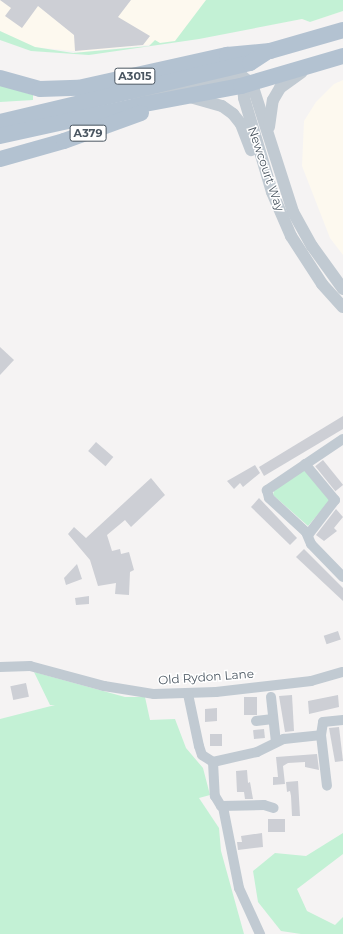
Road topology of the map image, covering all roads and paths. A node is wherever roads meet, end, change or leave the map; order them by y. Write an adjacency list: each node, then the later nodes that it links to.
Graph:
1 (343, 30): 2 (main road, A379)
2 (270, 51): 4 (main road, A379); 6 (main road, A3015)
3 (343, 56): 5 (main road, A379)
4 (250, 63): 7 (street); 9 (main road, A379)
5 (310, 67): 7 (main road, A379); 12 (street)
6 (0, 78)
7 (245, 82): 8 (main road, A379); 9 (street); 12 (street, Newcourt Way); 14 (street, Newcourt Way)
8 (182, 99): 11 (main road, A379); 13 (main road, A379); 14 (street)
9 (66, 107): 10 (main road, A379)
10 (0, 122)
11 (0, 136)
12 (268, 137): 15 (street, Newcourt Way)
13 (0, 159)
14 (272, 192): 16 (street, Newcourt Way)
15 (343, 289)
16 (343, 307)
17 (343, 439): 18 (street)
18 (305, 464): 19 (street); 19 (street)
19 (308, 535): 20 (street)
20 (343, 577)
21 (0, 667): 23 (street, Old Rydon Lane)
22 (343, 672): 23 (street, Old Rydon Lane)
23 (188, 694): 30 (street)
24 (271, 697): 25 (street)
25 (273, 719): 27 (street); 29 (street)
26 (343, 720): 28 (street)
27 (256, 721)
28 (321, 735): 29 (street); 31 (street)
29 (276, 742): 30 (street)
30 (213, 762): 32 (street)
31 (327, 786)
32 (223, 807): 33 (street); 34 (street)
33 (274, 808)
34 (260, 934)

